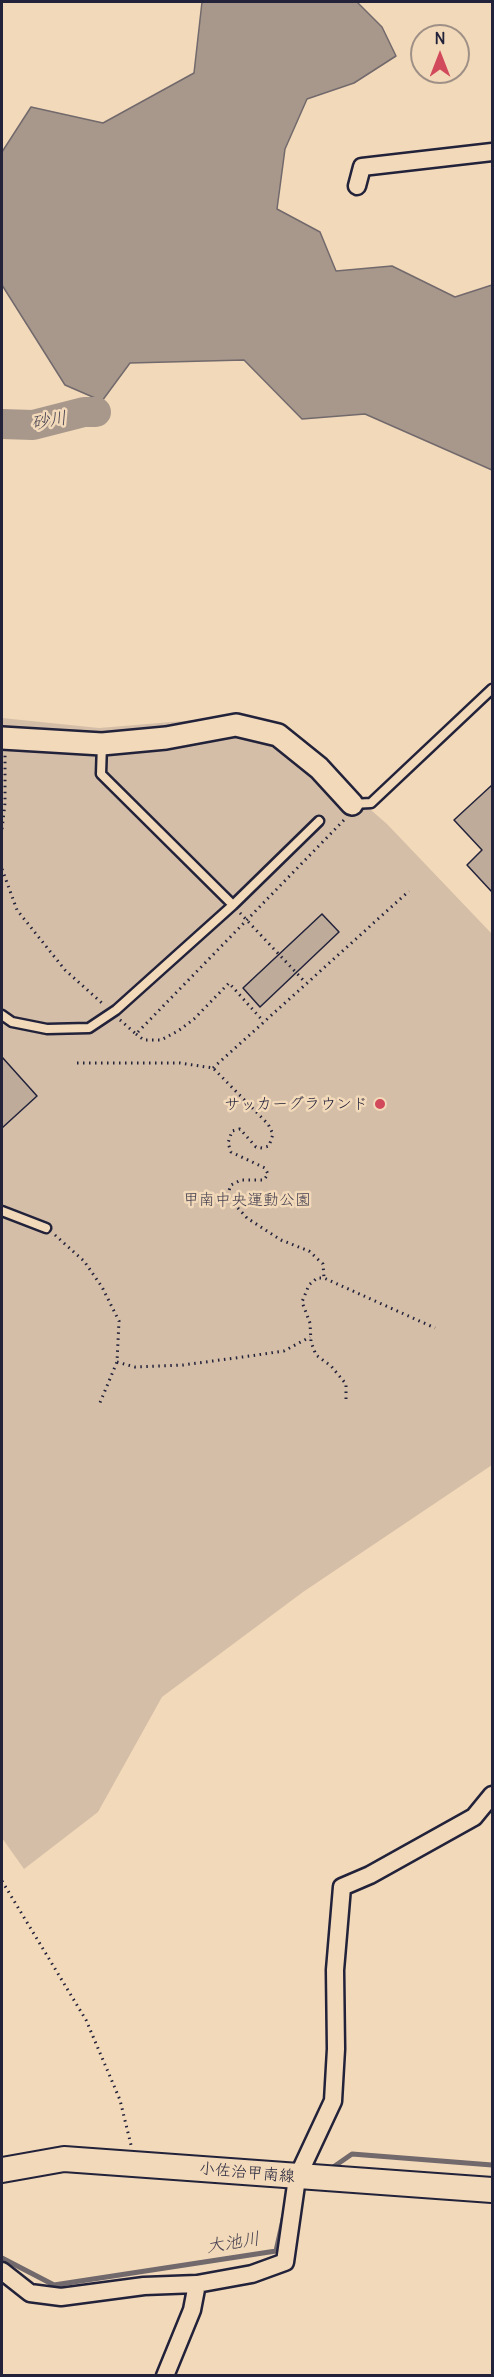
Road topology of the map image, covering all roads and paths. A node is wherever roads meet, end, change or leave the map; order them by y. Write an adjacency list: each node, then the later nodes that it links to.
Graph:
1 (492, 152): 2 (street)
2 (357, 186)
3 (492, 689): 6 (lane)
4 (102, 744): 5 (street); 6 (street); 10 (lane)
5 (3, 745): 8 (path)
6 (352, 804)
7 (319, 820): 10 (lane)
8 (2, 829)
9 (409, 891): 11 (path)
10 (233, 905): 11 (path); 12 (lane)
11 (305, 982): 13 (path)
12 (2, 1015)
13 (263, 1021): 14 (path); 16 (path)
14 (136, 1034)
15 (77, 1063): 16 (path)
16 (213, 1068): 19 (path)
17 (3, 1210): 18 (lane)
18 (46, 1228): 22 (path)
19 (324, 1278): 20 (path); 21 (path)
20 (435, 1328)
21 (310, 1337): 22 (path); 23 (path)
22 (117, 1362): 24 (path)
23 (346, 1399)
24 (99, 1405)
25 (492, 1795): 29 (street)
26 (2, 1881): 27 (path)
27 (136, 2163): 28 (main road, 小佐治甲南線); 29 (main road, 小佐治甲南線)
28 (2, 2170)
29 (297, 2178): 30 (main road, 小佐治甲南線); 32 (street)
30 (492, 2190)
31 (2, 2271): 32 (street)
32 (196, 2284): 33 (street)
33 (165, 2376)

